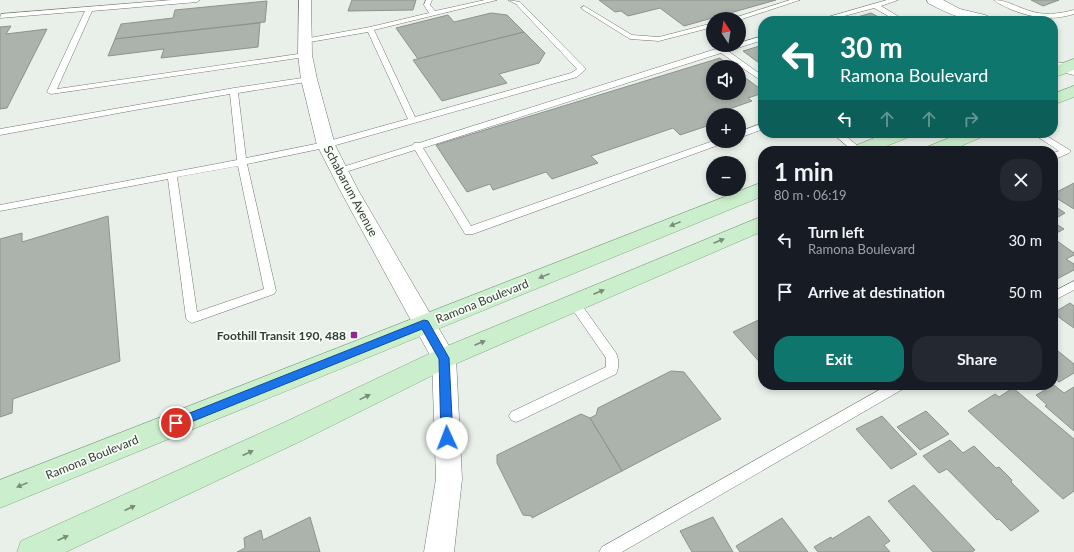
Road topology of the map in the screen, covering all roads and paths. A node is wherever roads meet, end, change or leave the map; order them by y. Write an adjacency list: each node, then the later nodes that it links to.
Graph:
1 (197, 0): 12 (lane)
2 (305, 0): 26 (street, Schabarum Avenue)
3 (429, 0): 14 (lane)
4 (494, 0): 14 (lane)
5 (511, 0): 34 (lane)
6 (796, 0): 16 (lane)
7 (895, 0): 10 (lane)
8 (933, 0): 19 (street)
9 (997, 0): 20 (lane)
10 (874, 5): 17 (lane); 18 (lane)
11 (584, 8): 22 (lane)
12 (89, 9): 15 (lane); 26 (lane)
13 (1074, 12): 21 (lane)
14 (433, 14): 23 (lane)
15 (1, 16)
16 (746, 16)
17 (836, 16)
18 (893, 16)
19 (955, 16)
20 (1033, 16)
21 (1058, 17)
22 (706, 28)
23 (370, 29): 26 (lane); 34 (lane)
24 (758, 39): 25 (lane)
25 (746, 43)
26 (304, 48): 30 (street, Schabarum Avenue)
27 (716, 52): 43 (lane)
28 (725, 52): 29 (lane)
29 (758, 76)
30 (309, 79): 31 (lane); 42 (street, Schabarum Avenue)
31 (234, 90): 36 (lane); 50 (lane)
32 (1074, 92): 33 (main road)
33 (1058, 98)
34 (413, 121): 42 (lane)
35 (758, 128): 37 (lane)
36 (0, 132)
37 (746, 132)
38 (842, 138): 45 (lane)
39 (891, 138): 46 (main road)
40 (964, 138): 47 (main road)
41 (1047, 138): 48 (lane)
42 (326, 145): 50 (lane); 51 (street, Schabarum Avenue)
43 (417, 145): 44 (lane); 51 (lane)
44 (706, 146)
45 (853, 146)
46 (871, 146)
47 (946, 146)
48 (1070, 149): 49 (lane)
49 (1058, 155)
50 (242, 162): 52 (lane); 52 (lane)
51 (339, 171): 59 (street, Schabarum Avenue)
52 (172, 175): 54 (lane)
53 (758, 191): 59 (main road, Ramona Boulevard, one-way to 59)
54 (0, 208)
55 (758, 225): 58 (main road, one-way to 55)
56 (1074, 285): 57 (lane)
57 (1058, 294)
58 (574, 303): 60 (main road, one-way to 58); 62 (lane)
59 (424, 324): 60 (street, Schabarum Avenue); 63 (main road, Ramona Boulevard, one-way to 63)
60 (444, 358): 64 (main road, one-way to 60); 65 (street)
61 (890, 390): 66 (lane)
62 (516, 416)
63 (0, 494)
64 (32, 552)
65 (439, 552)
66 (607, 552)

